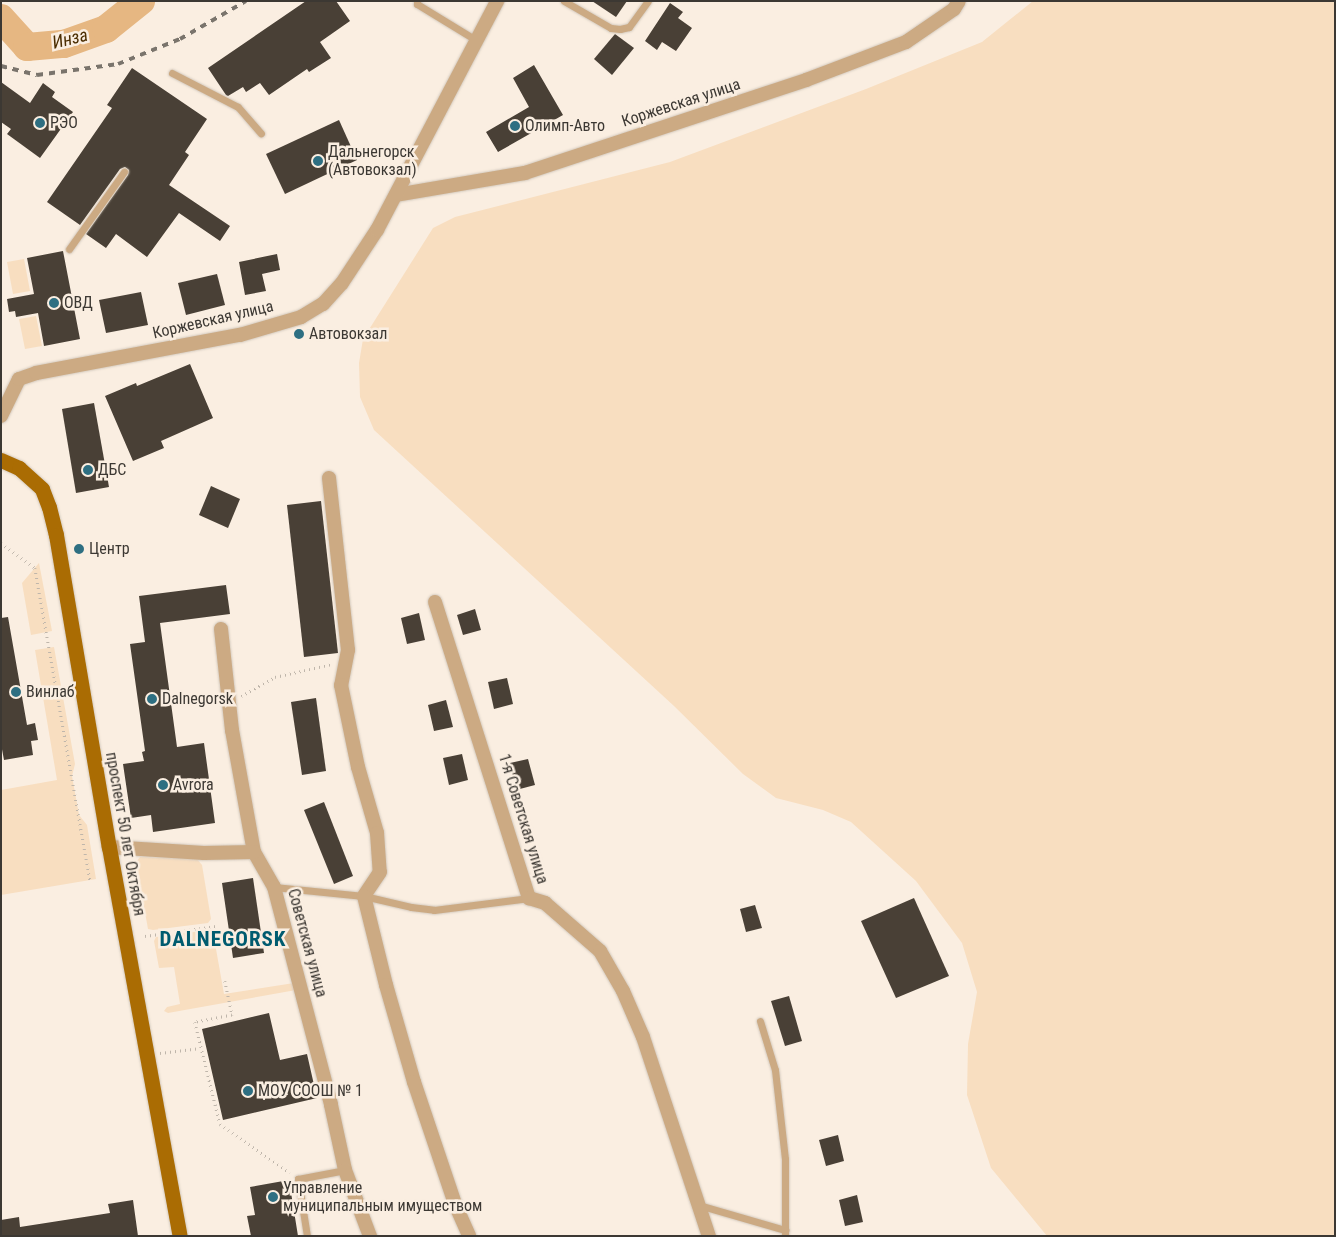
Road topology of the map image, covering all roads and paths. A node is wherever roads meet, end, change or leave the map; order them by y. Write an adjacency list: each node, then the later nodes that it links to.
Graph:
1 (417, 1): 6 (lane)
2 (496, 1): 6 (street, Коржевская улица)
3 (564, 1): 4 (lane)
4 (648, 1)
5 (959, 1): 10 (street, Коржевская улица)
6 (476, 40): 10 (street, Коржевская улица)
7 (172, 73): 8 (lane)
8 (262, 133)
9 (124, 172): 11 (lane)
10 (396, 195): 12 (street, Коржевская улица)
11 (69, 249)
12 (1, 416)
13 (1, 460): 20 (main road, проспект 50 лет Октября)
14 (329, 478): 18 (street)
15 (1, 543): 22 (path)
16 (435, 602): 25 (street, 1-я Советская улица)
17 (221, 628): 19 (street, Советская улица)
18 (346, 661): 19 (path); 24 (street)
19 (229, 703): 21 (street, Советская улица)
20 (109, 847): 21 (street); 31 (main road, проспект 50 лет Октября)
21 (254, 852): 23 (street, Советская улица)
22 (90, 880)
23 (274, 887): 24 (lane); 32 (street, Советская улица)
24 (364, 896): 25 (lane); 39 (street)
25 (530, 898): 34 (street, 1-я Советская улица)
26 (216, 926): 27 (path)
27 (146, 936)
28 (226, 981): 30 (path)
29 (760, 1021): 35 (lane)
30 (200, 1048): 31 (path); 33 (path)
31 (146, 1055): 36 (main road, проспект 50 лет Октября)
32 (345, 1170): 33 (lane); 38 (street, Советская улица)
33 (298, 1179): 37 (lane)
34 (699, 1206): 35 (lane); 40 (street, 1-я Советская улица)
35 (785, 1233)
36 (180, 1236)
37 (307, 1236)
38 (370, 1236)
39 (470, 1236)
40 (709, 1236)

